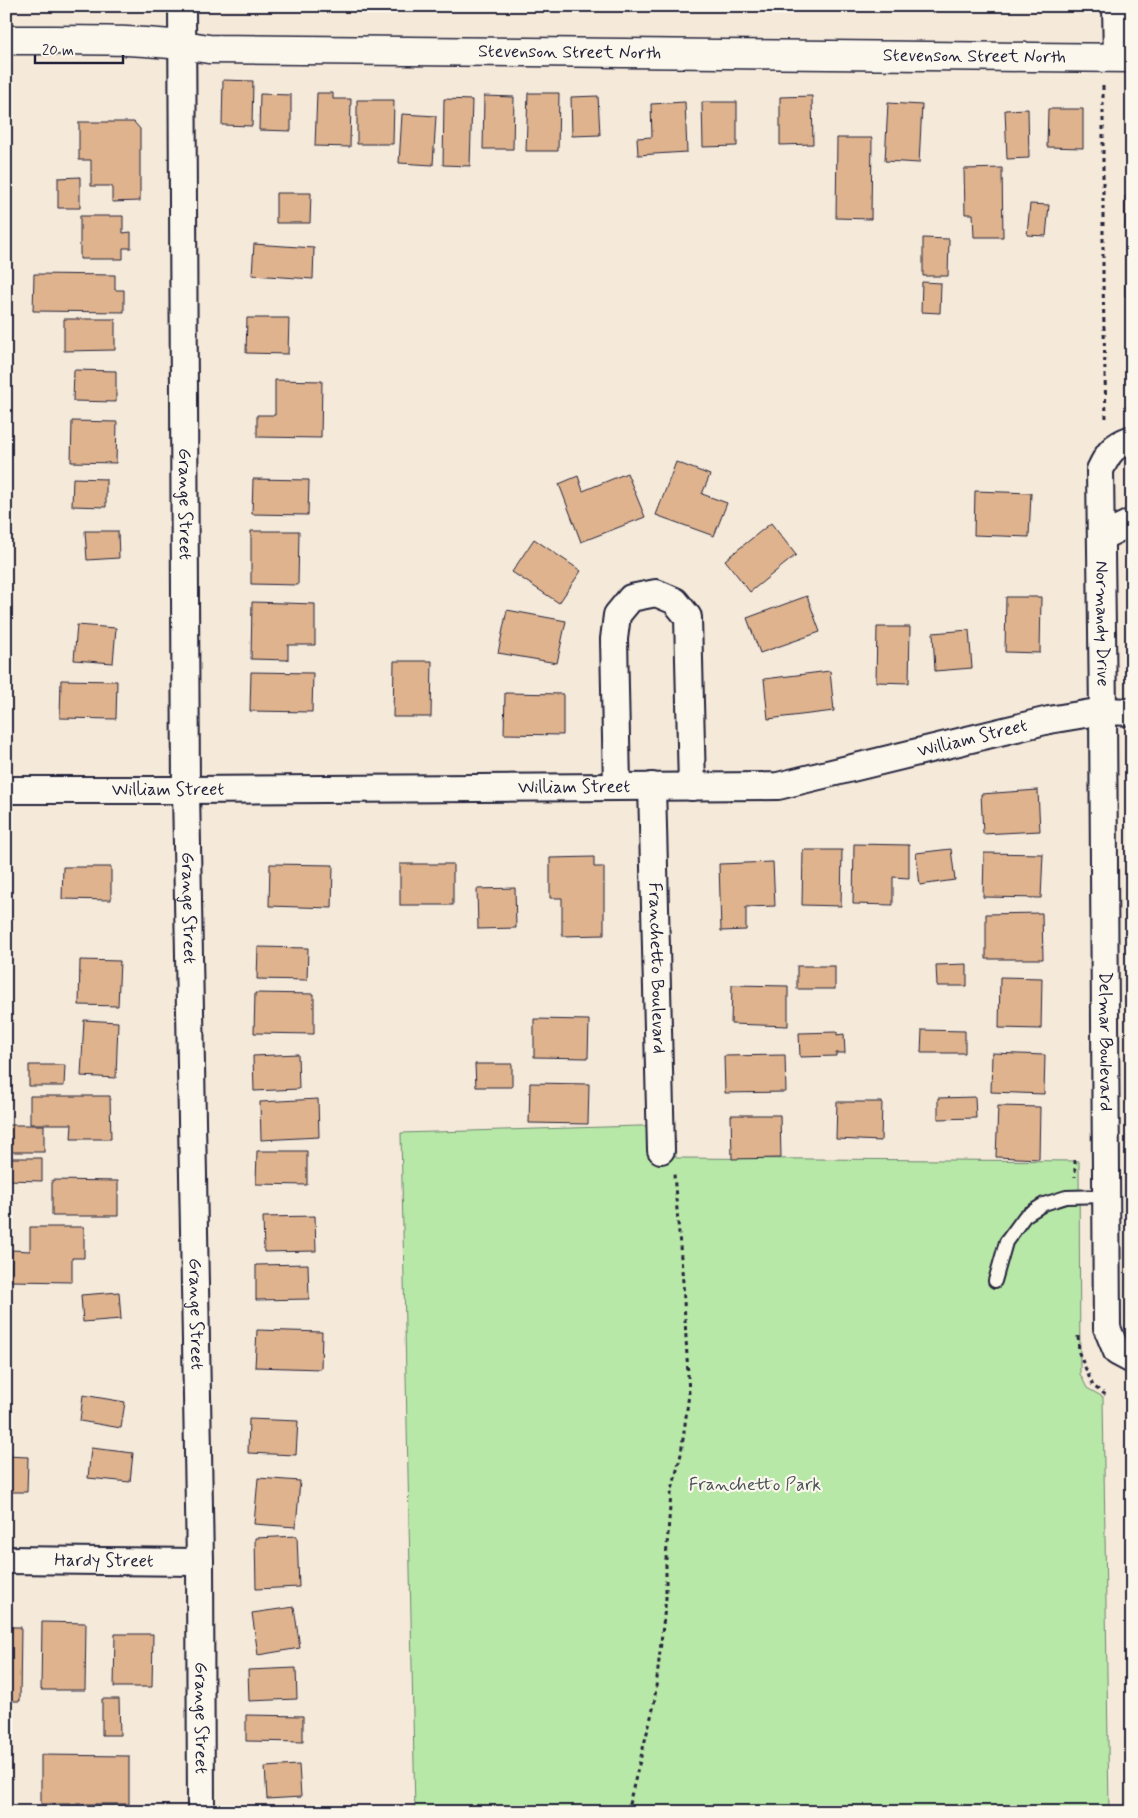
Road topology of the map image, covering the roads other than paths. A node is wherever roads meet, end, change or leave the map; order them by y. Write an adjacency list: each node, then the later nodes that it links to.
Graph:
1 (182, 6): 4 (street, Grange Street)
2 (1116, 6): 5 (street)
3 (6, 40): 4 (main road, Stevenson Street North)
4 (181, 44): 5 (main road, Stevenson Street North); 15 (street, Grange Street)
5 (1124, 57)
6 (1132, 439): 8 (street, Normandy Drive)
7 (1132, 522): 8 (street, Normandy Drive)
8 (1101, 537): 9 (street, Normandy Drive)
9 (1103, 711): 10 (street, William Street); 13 (street, William Street); 17 (street, Delmar Boulevard)
10 (1132, 712)
11 (617, 786): 12 (street, William Street); 13 (street); 15 (street, William Street)
12 (652, 786): 13 (street, William Street); 16 (street, Franchetto Boulevard)
13 (692, 787)
14 (6, 790): 15 (street, William Street)
15 (186, 790): 21 (street, Grange Street)
16 (661, 1150)
17 (1106, 1196): 18 (lane); 19 (street, Delmar Boulevard)
18 (995, 1281)
19 (1132, 1360)
20 (6, 1560): 21 (street, Hardy Street)
21 (200, 1562): 22 (street, Grange Street)
22 (201, 1812)

